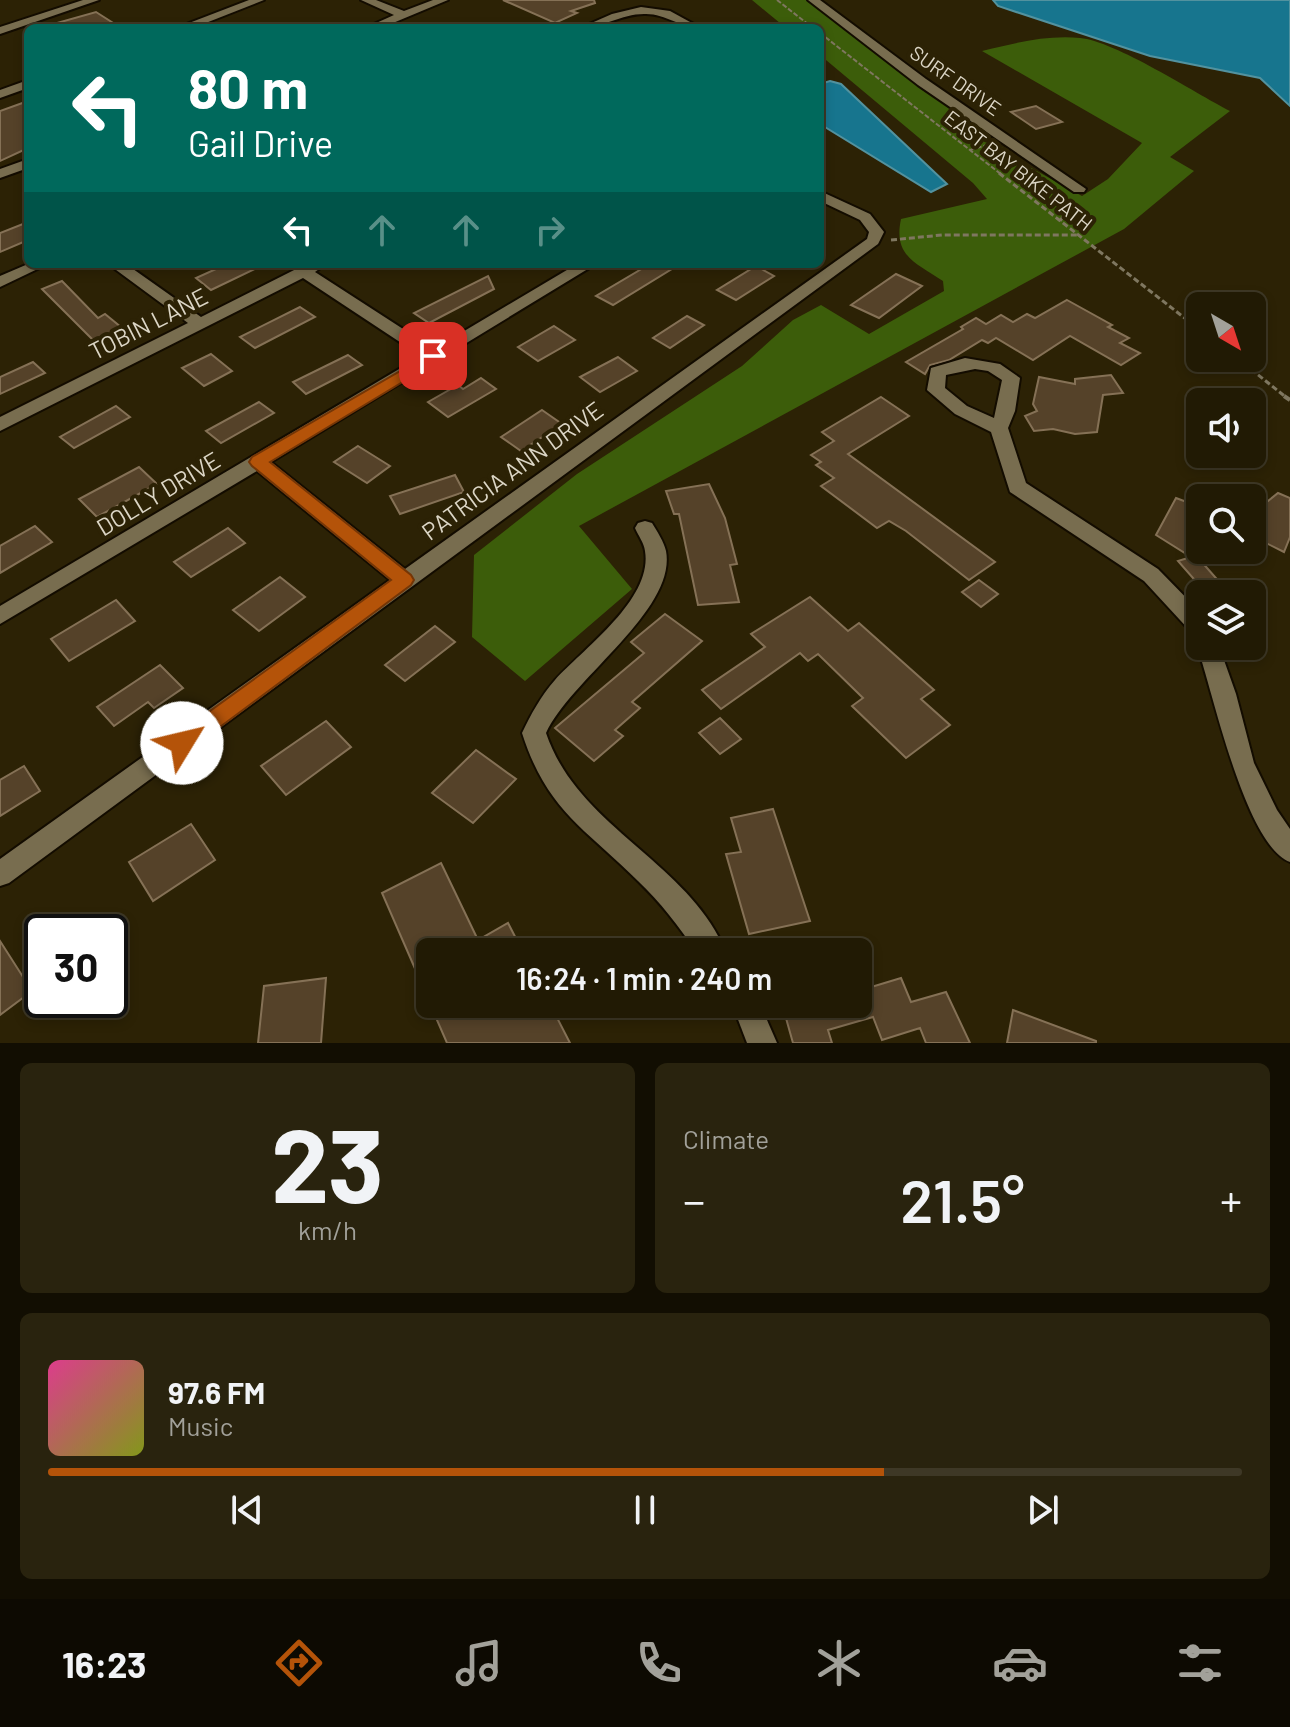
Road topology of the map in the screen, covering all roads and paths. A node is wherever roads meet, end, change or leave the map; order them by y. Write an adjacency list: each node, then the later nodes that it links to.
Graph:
1 (94, 0): 13 (street)
2 (259, 0): 8 (street)
3 (366, 0): 7 (street)
4 (443, 0): 7 (street)
5 (777, 0): 12 (path)
6 (813, 0): 19 (street, SURF DRIVE)
7 (404, 15): 9 (street)
8 (193, 24)
9 (381, 24)
10 (595, 24): 11 (street)
11 (687, 24)
12 (808, 24)
13 (0, 31)
14 (824, 36): 21 (path, EAST BAY BIKE PATH)
15 (24, 85): 16 (street)
16 (0, 94)
17 (24, 165): 18 (street)
18 (0, 174)
19 (1079, 189): 21 (path)
20 (824, 197): 23 (street)
21 (1060, 221): 22 (path, EAST BAY BIKE PATH)
22 (1078, 235): 23 (path); 29 (path, EAST BAY BIKE PATH)
23 (873, 241): 38 (street, PATRICIA ANN DRIVE)
24 (31, 268): 28 (street)
25 (122, 268): 30 (street)
26 (310, 268): 30 (street, TOBIN LANE); 31 (street)
27 (581, 268): 31 (street, DOLLY DRIVE)
28 (0, 282)
29 (1186, 319)
30 (200, 324): 34 (street, TOBIN LANE)
31 (433, 356): 36 (street, DOLLY DRIVE)
32 (1255, 372): 33 (path)
33 (1290, 400)
34 (0, 425)
35 (999, 428): 35 (street); 39 (street)
36 (258, 462): 38 (street); 40 (street, DOLLY DRIVE)
37 (645, 528): 44 (street)
38 (404, 580): 43 (street, PATRICIA ANN DRIVE)
39 (1186, 610)
40 (0, 616)
41 (1213, 660): 42 (street)
42 (1290, 850)
43 (0, 874)
44 (703, 938)
45 (752, 1018): 46 (street)
46 (762, 1043)

